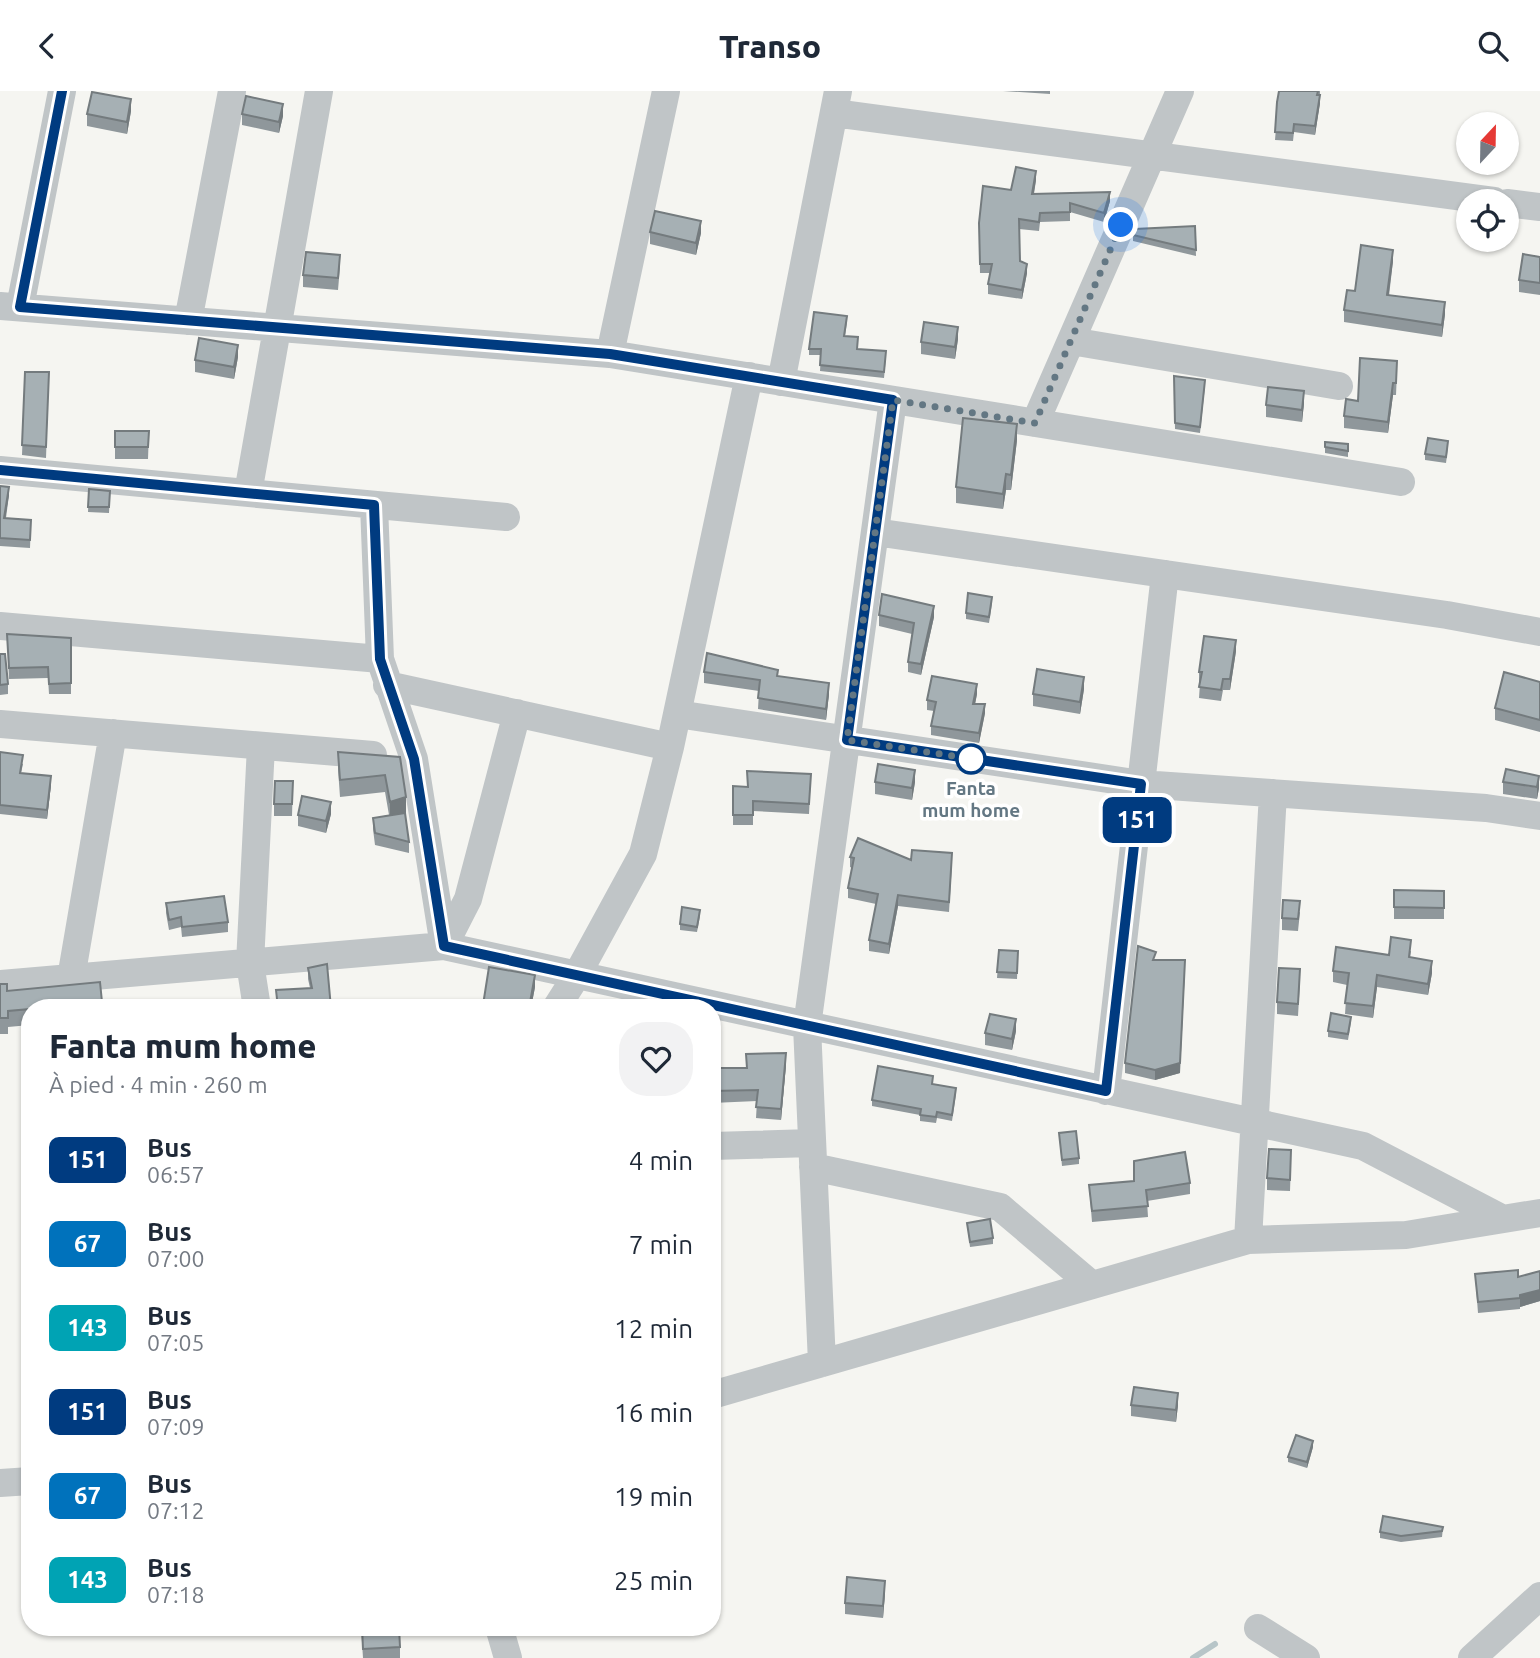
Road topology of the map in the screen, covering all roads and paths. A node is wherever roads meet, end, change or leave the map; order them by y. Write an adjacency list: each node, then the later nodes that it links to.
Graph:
1 (62, 91): 11 (street)
2 (232, 91): 12 (street)
3 (318, 91): 13 (street)
4 (666, 91): 15 (street)
5 (1180, 91): 7 (street)
6 (836, 102): 7 (street); 17 (street)
7 (1152, 155): 8 (street); 14 (street)
8 (1456, 196)
9 (1519, 204): 10 (street)
10 (1540, 207)
11 (10, 307): 12 (street)
12 (188, 321): 13 (street)
13 (277, 327): 15 (street); 23 (street)
14 (1071, 341): 18 (street); 20 (street)
15 (610, 354): 16 (street)
16 (749, 376): 17 (street); 32 (street)
17 (781, 382): 19 (street)
18 (1339, 386)
19 (893, 400): 20 (street); 26 (street)
20 (1035, 423): 22 (street)
21 (0, 470): 23 (street)
22 (1401, 482)
23 (248, 493): 24 (street)
24 (374, 505): 25 (street); 30 (street)
25 (506, 517)
26 (875, 532): 27 (street); 35 (street)
27 (1165, 574): 29 (street); 39 (street)
28 (0, 626): 30 (street)
29 (1540, 632)
30 (383, 672): 31 (street); 38 (street)
31 (517, 713): 37 (street); 42 (street)
32 (677, 714): 35 (street); 37 (street)
33 (0, 724): 34 (street)
34 (113, 733): 36 (street); 45 (street)
35 (847, 740): 39 (street); 51 (street)
36 (261, 746): 38 (street); 43 (street)
37 (670, 747): 44 (street)
38 (414, 759): 42 (street)
39 (1141, 784): 40 (street); 52 (street)
40 (1273, 793): 41 (street); 53 (street)
41 (1540, 816)
42 (444, 946): 43 (street); 44 (street)
43 (250, 963): 45 (street); 47 (street)
44 (577, 975): 48 (street); 49 (street)
45 (71, 978): 46 (street)
46 (0, 984)
47 (256, 999)
48 (562, 999)
49 (687, 999)
50 (721, 1006): 51 (street)
51 (807, 1025): 52 (street); 55 (street)
52 (1106, 1091): 53 (street)
53 (1255, 1123): 57 (street); 58 (street)
54 (721, 1147): 55 (street)
55 (813, 1155): 59 (street); 60 (street)
56 (1540, 1213): 57 (street)
57 (1503, 1219): 58 (street)
58 (1248, 1240): 59 (street)
59 (1092, 1285): 60 (street)
60 (822, 1363): 61 (street)
61 (721, 1392)
62 (21, 1482): 63 (street)
63 (0, 1483)
64 (1540, 1595): 69 (street)
65 (1258, 1628): 68 (street)
66 (502, 1636): 67 (street)
67 (508, 1658)
68 (1306, 1658)
69 (1472, 1658)

